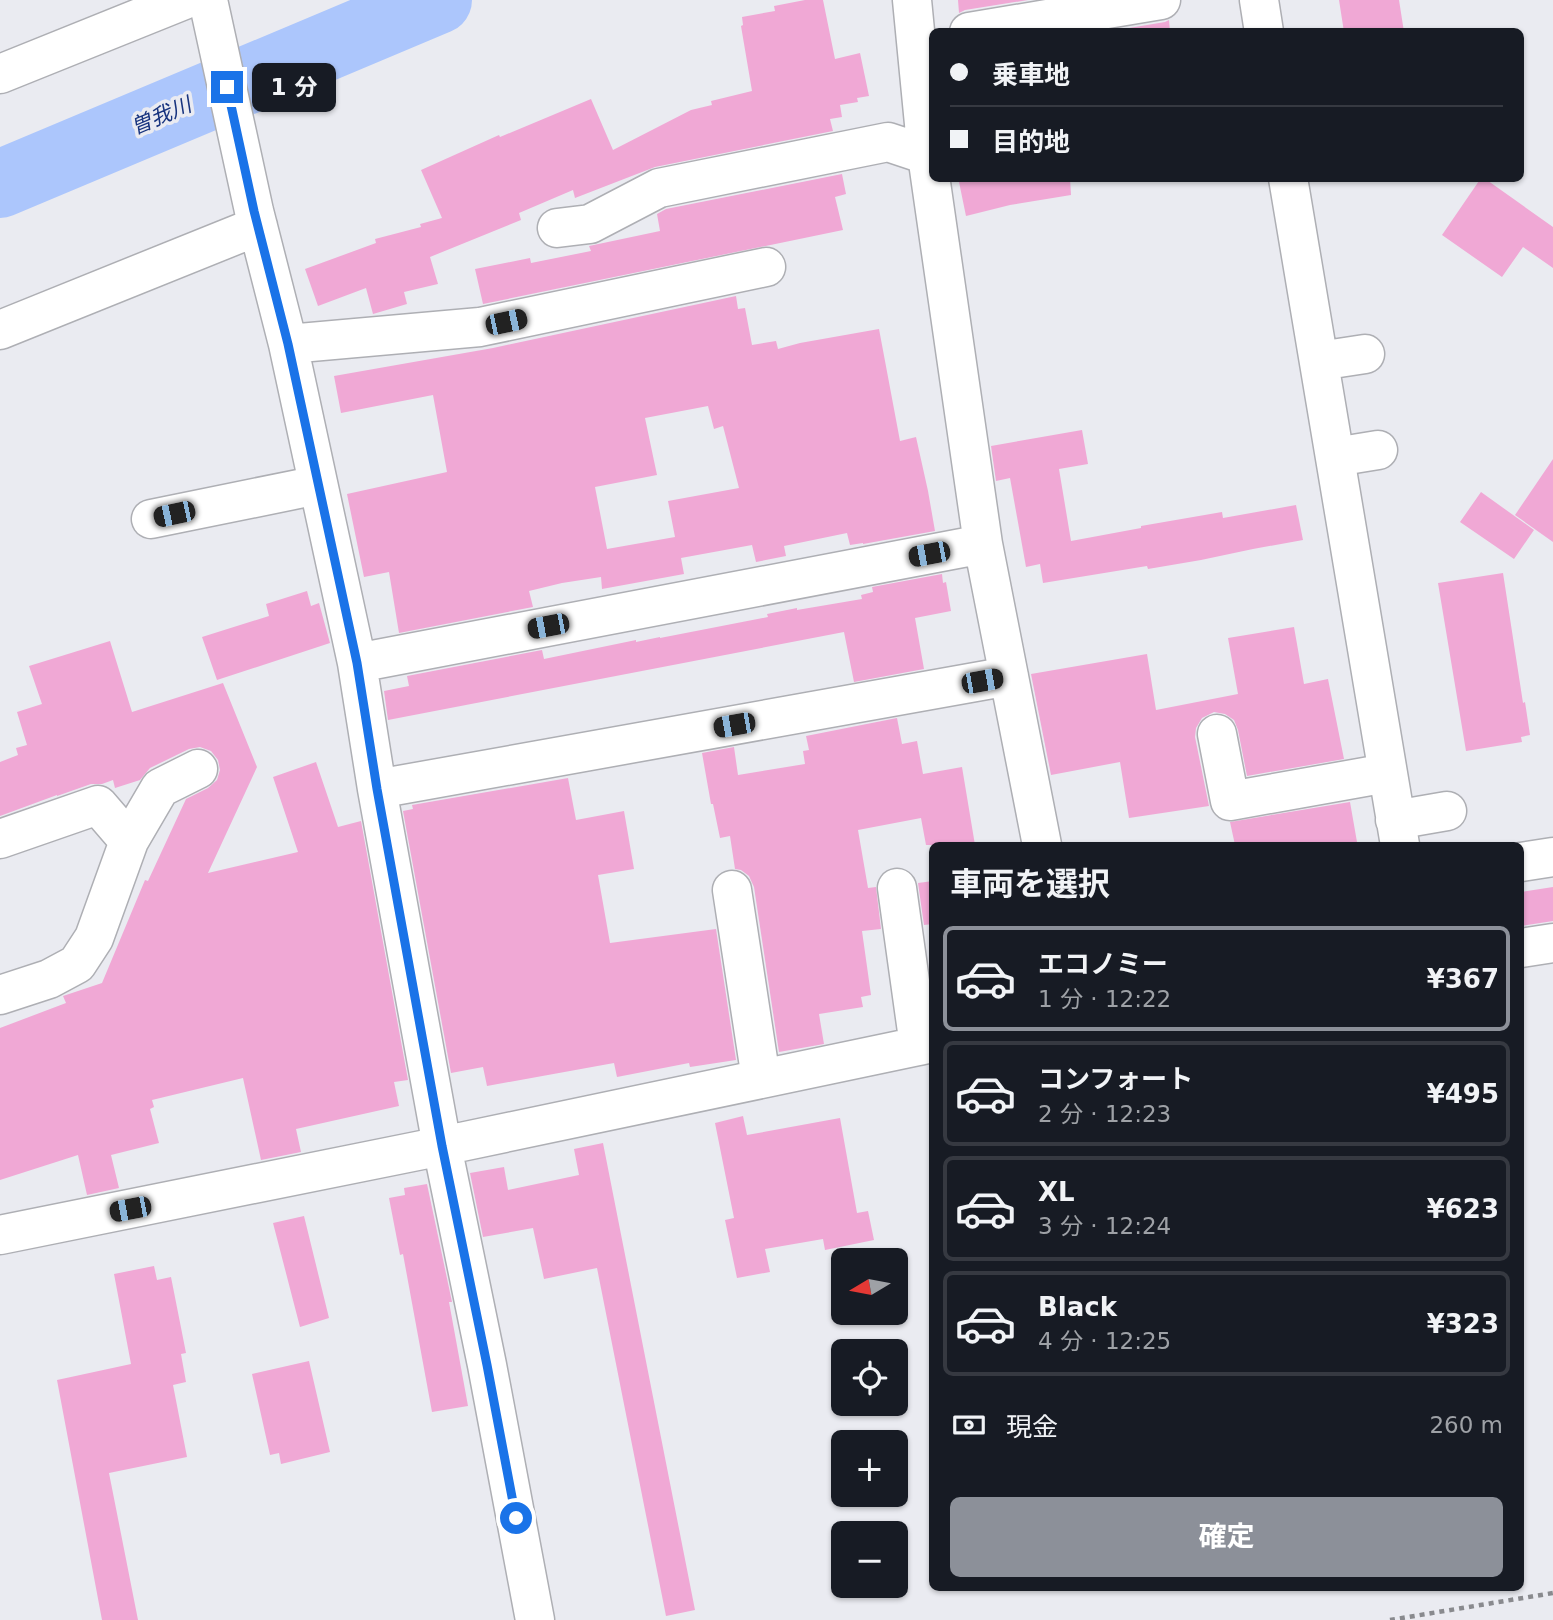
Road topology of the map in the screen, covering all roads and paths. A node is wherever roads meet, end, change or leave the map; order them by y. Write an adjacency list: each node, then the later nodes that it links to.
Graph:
1 (912, 0): 7 (street)
2 (1161, 0): 5 (street)
3 (1259, 0): 6 (street)
4 (201, 4): 8 (street); 13 (street)
5 (993, 28)
6 (1263, 28)
7 (924, 39): 9 (street)
8 (0, 74)
9 (929, 136)
10 (929, 155): 14 (street)
11 (934, 182): 24 (street)
12 (1289, 182): 19 (street)
13 (256, 218): 16 (street); 17 (street)
14 (556, 228)
15 (766, 267): 17 (street)
16 (0, 330)
17 (288, 344): 22 (street)
18 (1364, 354): 19 (street)
19 (1318, 361): 21 (street)
20 (1378, 450): 21 (street)
21 (1335, 457): 29 (street)
22 (318, 485): 23 (street); 25 (street)
23 (150, 519)
24 (983, 544): 25 (street); 26 (street)
25 (357, 663): 30 (street)
26 (1009, 676): 30 (street); 35 (street)
27 (1217, 734): 29 (street)
28 (198, 769): 34 (street)
29 (1387, 773): 32 (street)
30 (377, 789): 45 (street)
31 (1447, 811): 32 (street)
32 (1398, 832)
33 (0, 839): 34 (street)
34 (129, 841): 42 (street)
35 (1041, 842)
36 (1553, 857): 37 (street)
37 (1524, 862)
38 (897, 888): 43 (street)
39 (732, 890): 44 (street)
40 (1553, 943): 41 (street)
41 (1524, 948)
42 (1, 992)
43 (926, 1045): 44 (street)
44 (761, 1079): 45 (street)
45 (442, 1146): 46 (street); 48 (street)
46 (0, 1235)
47 (1553, 1593): 49 (path)
48 (535, 1620)
49 (1390, 1620)

